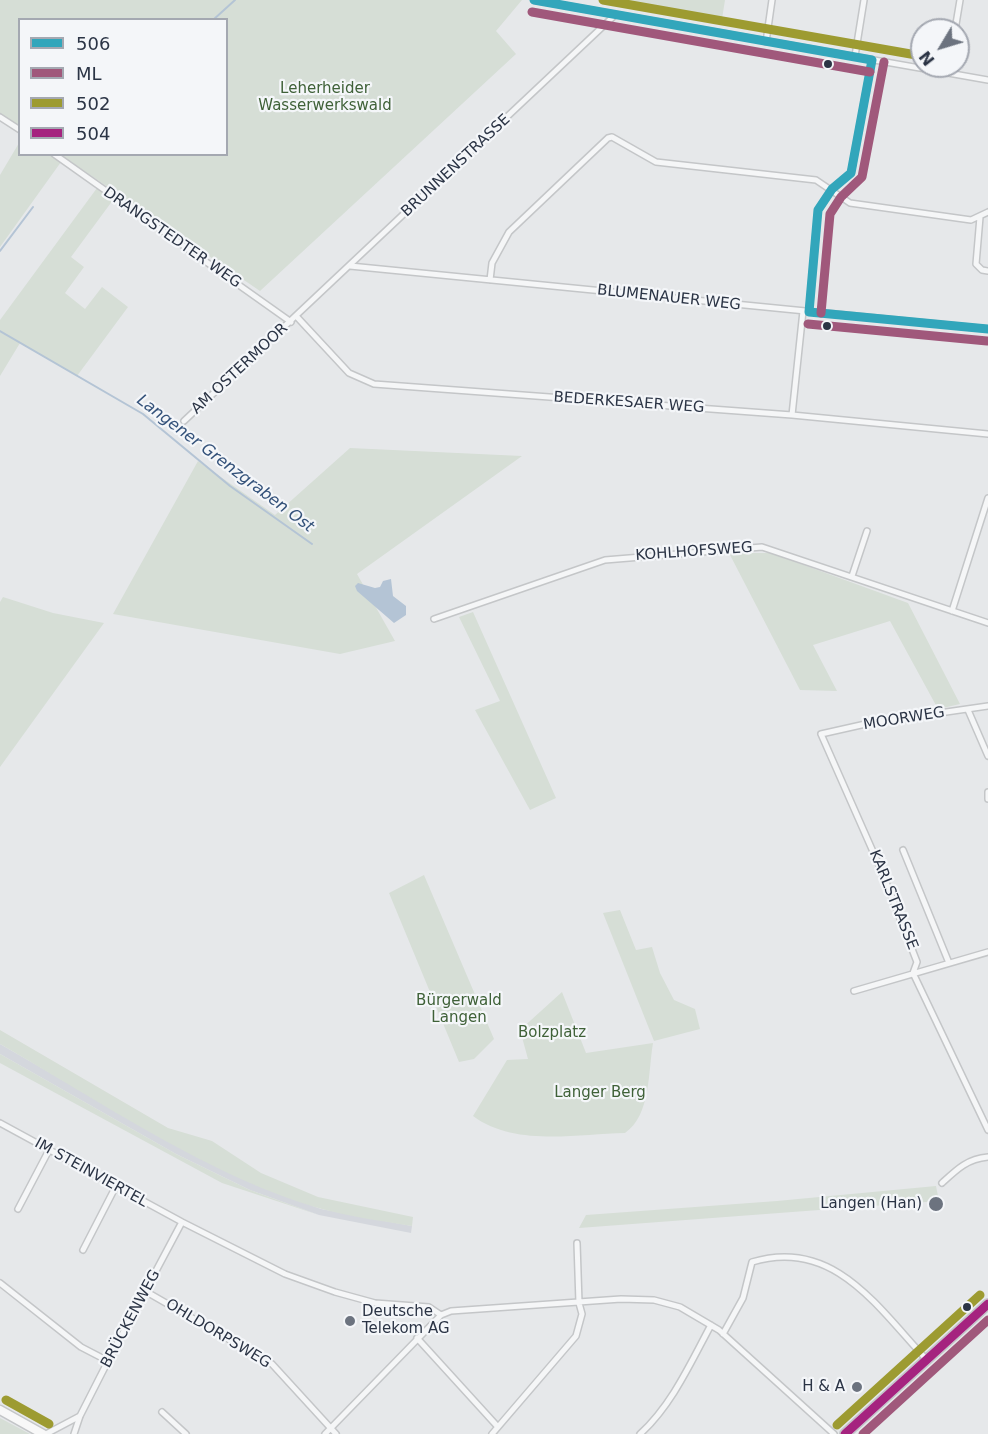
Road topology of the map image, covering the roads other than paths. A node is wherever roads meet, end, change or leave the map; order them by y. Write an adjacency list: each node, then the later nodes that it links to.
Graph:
1 (534, 0): 5 (street)
2 (772, 0): 7 (street)
3 (864, 0): 8 (street)
4 (960, 0): 6 (street)
5 (615, 15): 7 (street); 19 (street, BRUNNENSTRASSE)
6 (957, 18)
7 (766, 42): 8 (street)
8 (855, 56): 9 (street)
9 (872, 60): 10 (street); 16 (street)
10 (910, 64)
11 (970, 75): 12 (street)
12 (988, 80)
13 (0, 117): 14 (street)
14 (18, 129)
15 (57, 156): 24 (street, DRANGSTEDTER WEG)
16 (832, 189): 18 (street); 21 (street); 22 (street)
17 (988, 212): 18 (street)
18 (980, 217): 20 (street)
19 (350, 266): 21 (street, BLUMENAUER WEG); 23 (street, BRUNNENSTRASSE)
20 (988, 271)
21 (490, 280): 22 (street, BLUMENAUER WEG)
22 (806, 311): 25 (street, BLUMENAUER WEG); 26 (street)
23 (297, 317): 24 (street, AM OSTERMOOR); 26 (street, BEDERKESAER WEG)
24 (291, 322): 27 (street, AM OSTERMOOR)
25 (988, 329)
26 (792, 415): 28 (street, BEDERKESAER WEG)
27 (184, 421)
28 (988, 434)
29 (988, 498): 32 (street)
30 (867, 531): 31 (street)
31 (852, 576): 32 (street, KOHLHOFSWEG); 33 (street, KOHLHOFSWEG)
32 (952, 610): 34 (street, KOHLHOFSWEG)
33 (434, 619)
34 (988, 623)
35 (988, 706): 36 (street, MOORWEG)
36 (968, 710): 37 (street, MOORWEG); 38 (street)
37 (820, 734): 44 (street, KARLSTRASSE)
38 (988, 756)
39 (988, 792): 40 (street)
40 (988, 799)
41 (903, 850): 43 (street)
42 (988, 952): 43 (street)
43 (949, 963): 44 (street)
44 (913, 973): 45 (street); 47 (street, KARLSTRASSE)
45 (854, 991)
46 (0, 1123): 48 (street, IM STEINVIERTEL)
47 (988, 1130)
48 (49, 1150): 51 (street, IM STEINVIERTEL); 52 (street)
49 (988, 1157): 50 (street)
50 (942, 1183)
51 (116, 1186): 53 (street, IM STEINVIERTEL); 55 (street)
52 (18, 1209)
53 (182, 1222): 57 (street, BRÜCKENWEG); 60 (street, IM STEINVIERTEL)
54 (577, 1243): 58 (street)
55 (83, 1250)
56 (0, 1283): 65 (street)
57 (145, 1291): 65 (street, BRÜCKENWEG); 70 (street, OHLDORPSWEG)
58 (579, 1304): 60 (street); 61 (street); 69 (street)
59 (988, 1304): 64 (main road)
60 (441, 1315): 63 (street)
61 (711, 1325): 62 (street); 77 (street)
62 (723, 1334): 64 (street); 78 (street)
63 (417, 1338): 69 (street); 70 (street)
64 (927, 1360): 79 (main road)
65 (108, 1361): 68 (street, BRÜCKENWEG)
66 (0, 1410): 71 (main road)
67 (162, 1412): 73 (street)
68 (80, 1416): 71 (street); 72 (street, BRÜCKENWEG)
69 (498, 1427): 76 (street)
70 (331, 1428): 74 (street); 75 (street, OHLDORPSWEG)
71 (44, 1434)
72 (74, 1434)
73 (186, 1434)
74 (325, 1434)
75 (336, 1434)
76 (492, 1434)
77 (640, 1434)
78 (834, 1434)
79 (845, 1434)

